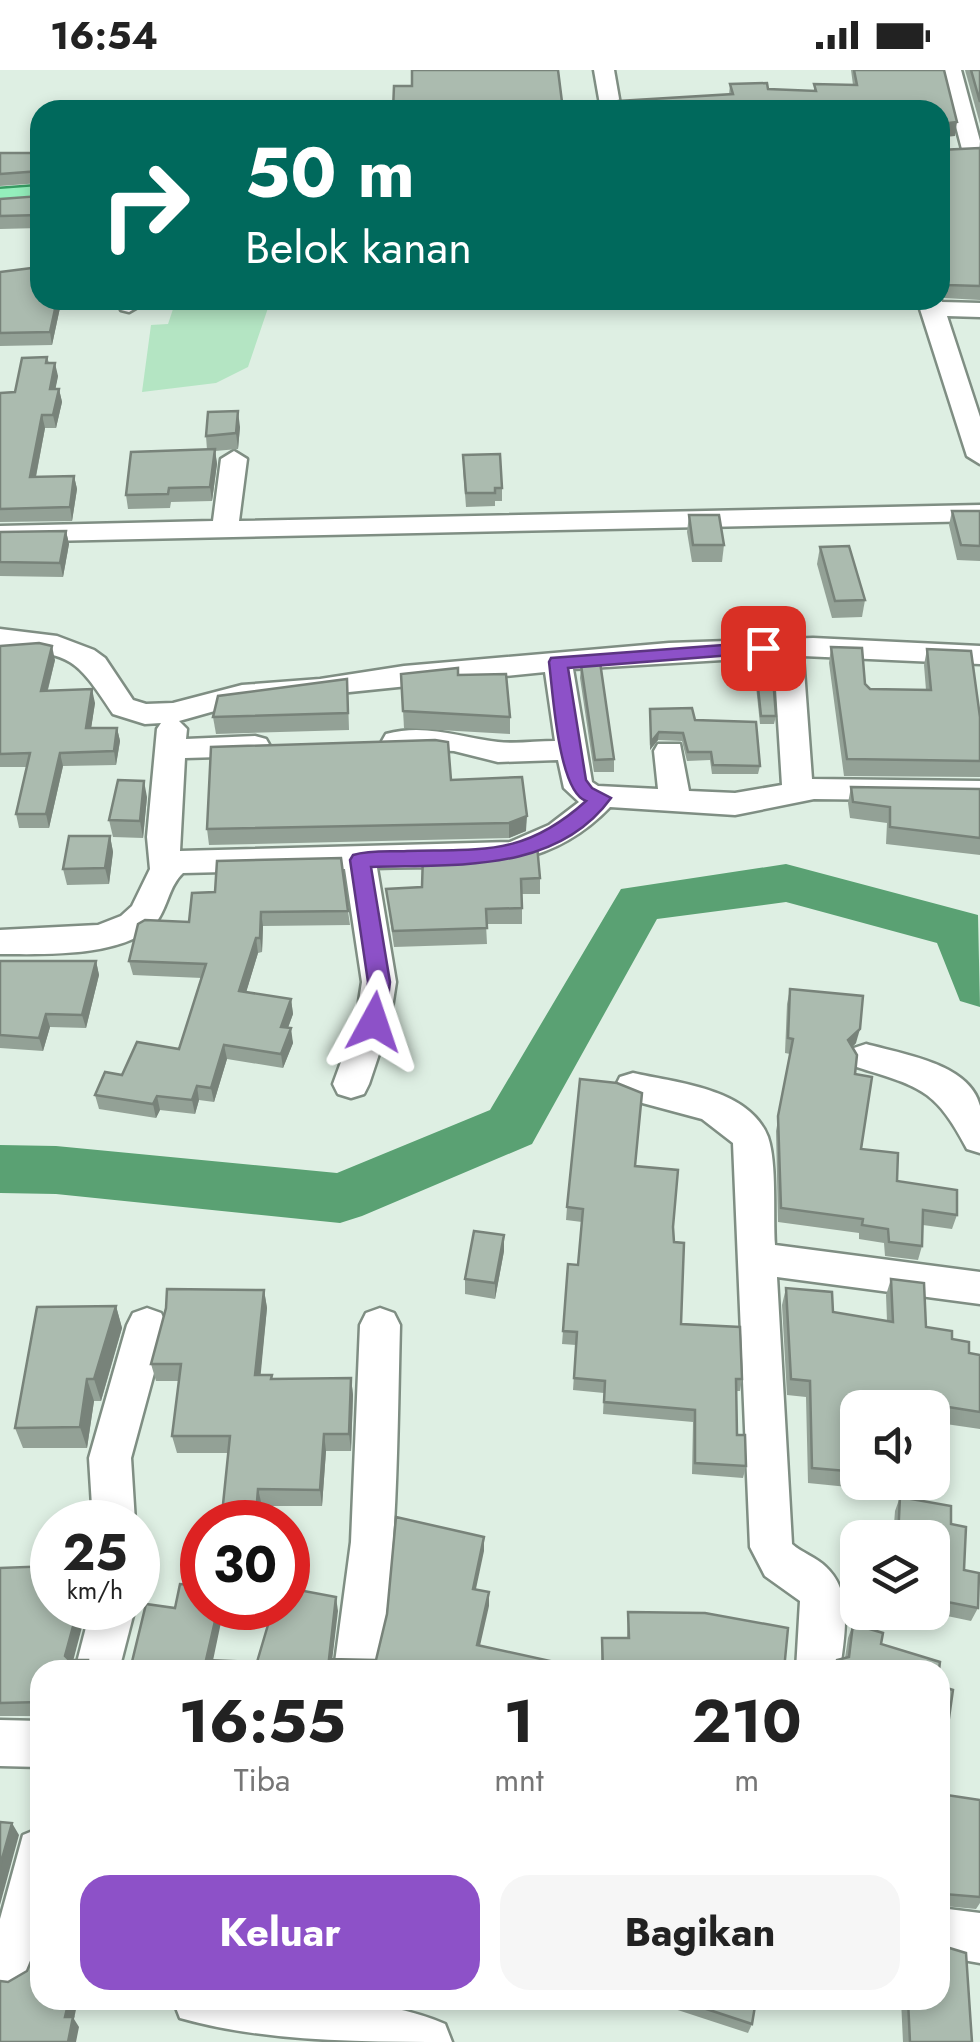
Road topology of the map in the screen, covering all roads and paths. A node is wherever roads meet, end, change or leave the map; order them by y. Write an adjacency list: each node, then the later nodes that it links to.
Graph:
1 (604, 70): 3 (street)
2 (950, 70): 4 (street)
3 (609, 100)
4 (964, 149)
5 (30, 197): 6 (main road)
6 (0, 199)
7 (950, 306): 9 (street)
8 (933, 310): 10 (street)
9 (980, 310)
10 (972, 406): 11 (street)
11 (979, 447)
12 (234, 459): 14 (street)
13 (980, 512): 14 (street)
14 (225, 529): 15 (street)
15 (0, 534)
16 (0, 638): 20 (street)
17 (788, 647): 18 (street); 19 (street); 26 (street)
18 (980, 655)
19 (558, 662): 20 (street); 24 (street)
20 (173, 713): 23 (street)
21 (363, 742): 24 (street)
22 (286, 745): 23 (street)
23 (171, 749): 31 (street)
24 (571, 750): 28 (street)
25 (669, 751): 29 (street)
26 (798, 791): 27 (street); 29 (street)
27 (980, 791)
28 (601, 798): 29 (street); 30 (street)
29 (675, 803)
30 (360, 860): 31 (street); 34 (street)
31 (165, 867): 32 (street)
32 (0, 942)
33 (866, 1057): 36 (street)
34 (351, 1084)
35 (633, 1086): 37 (street)
36 (980, 1139)
37 (756, 1258): 38 (street); 45 (street)
38 (980, 1288)
39 (146, 1324): 41 (street)
40 (380, 1325): 44 (street)
41 (113, 1500)
42 (107, 1630): 43 (street)
43 (100, 1660)
44 (357, 1660)
45 (818, 1660)
46 (0, 1743): 47 (street)
47 (30, 1744)
48 (30, 1903): 51 (street)
49 (950, 1934): 50 (street)
50 (980, 1938)
51 (18, 1964)
52 (253, 2010): 53 (street)
53 (427, 2042)

